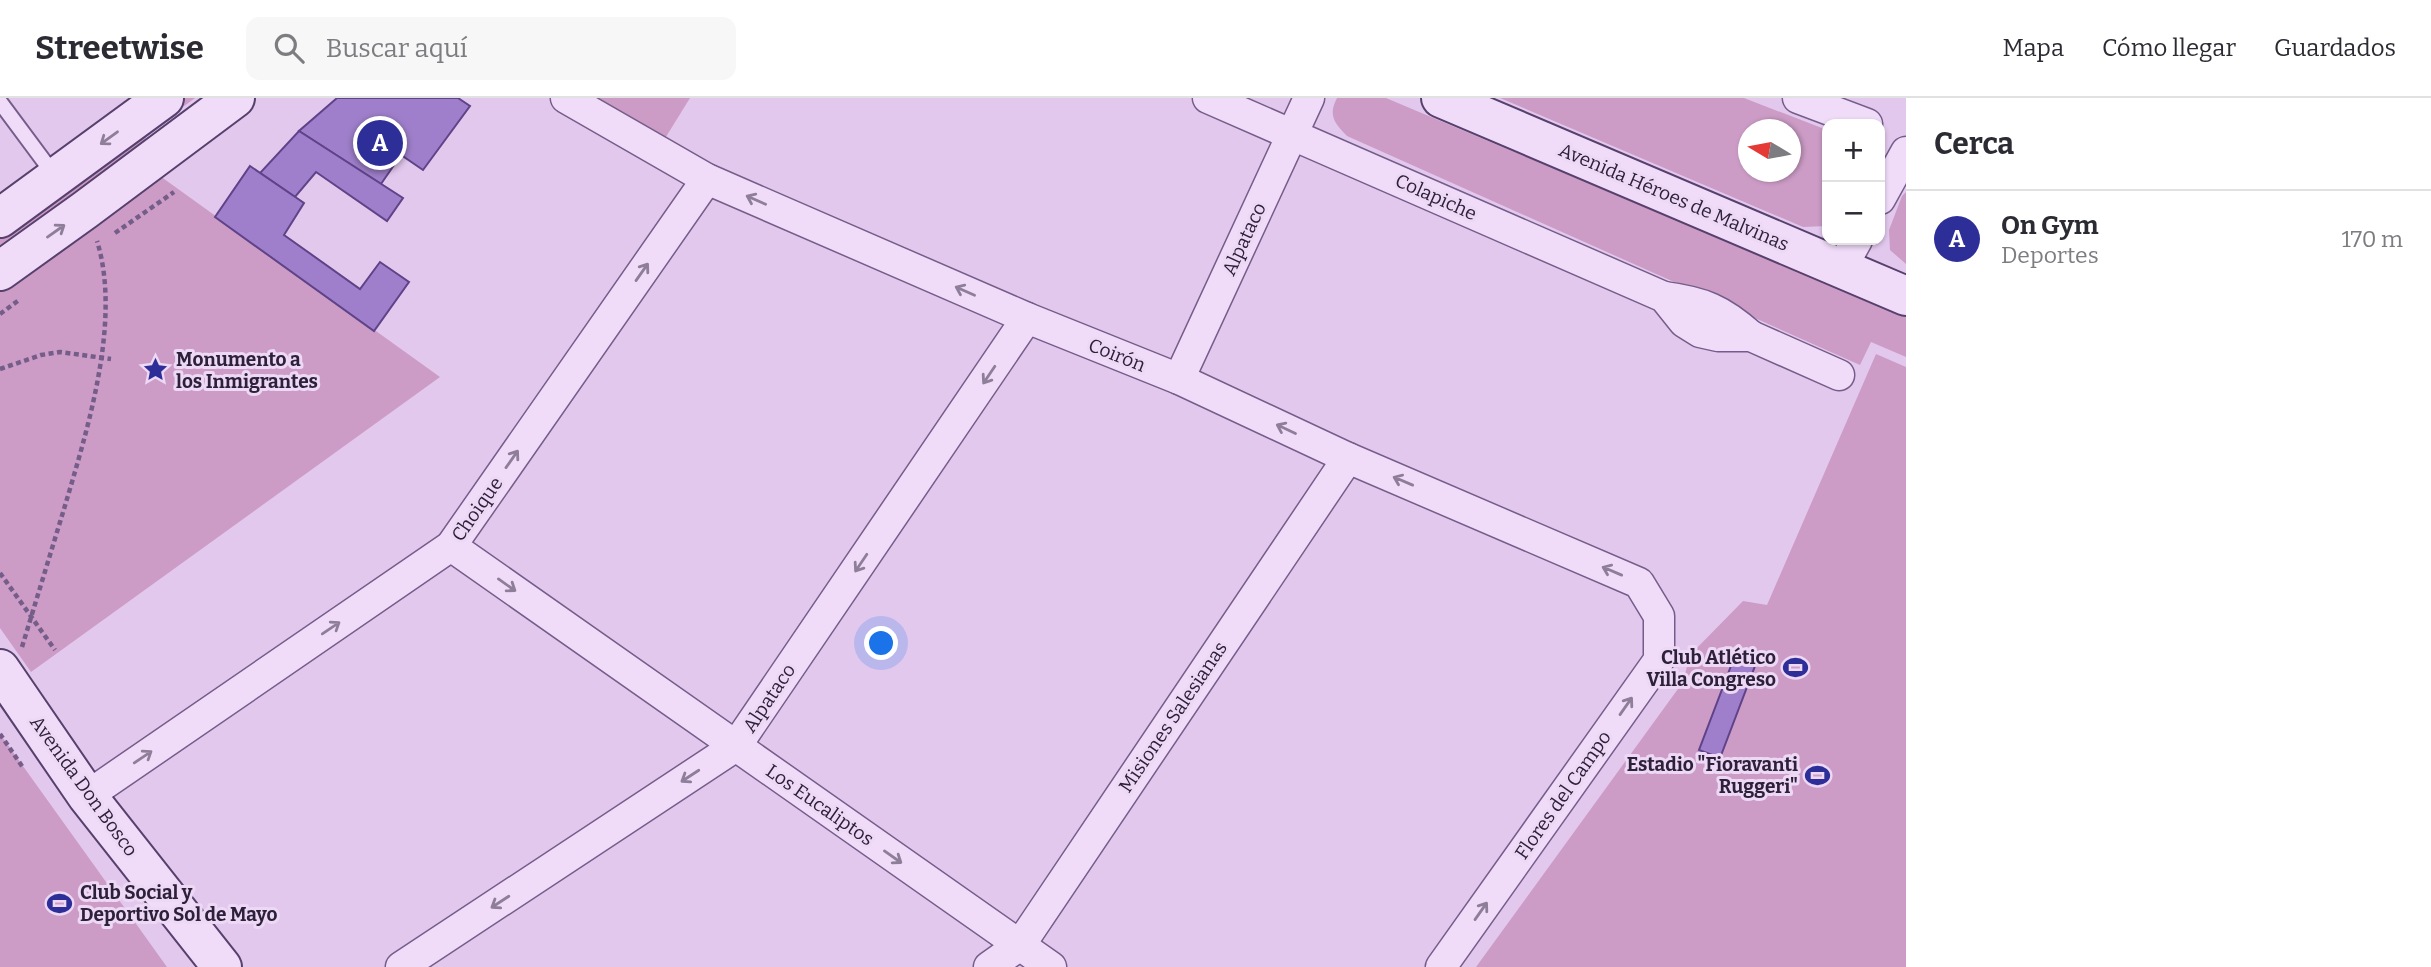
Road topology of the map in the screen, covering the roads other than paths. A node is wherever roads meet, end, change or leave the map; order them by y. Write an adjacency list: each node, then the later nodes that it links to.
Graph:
1 (164, 98): 14 (main road, one-way to 14)
2 (235, 98): 19 (main road, one-way to 2)
3 (566, 98): 15 (street, Coirón)
4 (1208, 98): 11 (street, Colapiche)
5 (1309, 98): 11 (street, Alpataco)
6 (1441, 98): 18 (main road, Avenida Héroes de Malvinas)
7 (1798, 98): 9 (street)
8 (0, 102): 14 (lane)
9 (1854, 119)
10 (1885, 131): 12 (street)
11 (1293, 134): 22 (street, Colapiche); 23 (street, Alpataco)
12 (1906, 139)
13 (1906, 152): 16 (street)
14 (55, 177): 17 (main road)
15 (707, 179): 21 (street, Coirón, one-way to 15); 25 (street, Choique, one-way to 15)
16 (1885, 190)
17 (0, 218)
18 (1849, 254): 20 (main road, Avenida Héroes de Malvinas)
19 (0, 271)
20 (1906, 296)
21 (1027, 318): 23 (street, Coirón); 28 (street, Alpataco, one-way to 28)
22 (1839, 375)
23 (1179, 379): 24 (street, Coirón, one-way to 23)
24 (1348, 458): 26 (street, Coirón, one-way to 24); 30 (street, Misiones Salesianas)
25 (451, 546): 28 (street, Los Eucaliptos, one-way to 28); 29 (street, Choique, one-way to 25)
26 (1659, 616): 35 (street, Flores del Campo, one-way to 26)
27 (6, 676): 29 (main road, Avenida Don Bosco)
28 (736, 746): 30 (street, Los Eucaliptos, one-way to 30); 32 (street, Alpataco, one-way to 32)
29 (87, 796): 31 (main road, Avenida Don Bosco)
30 (1020, 945): 33 (street, Misiones Salesianas); 34 (street, Los Eucaliptos)
31 (222, 967)
32 (401, 967)
33 (989, 967)
34 (1051, 967)
35 (1441, 967)

